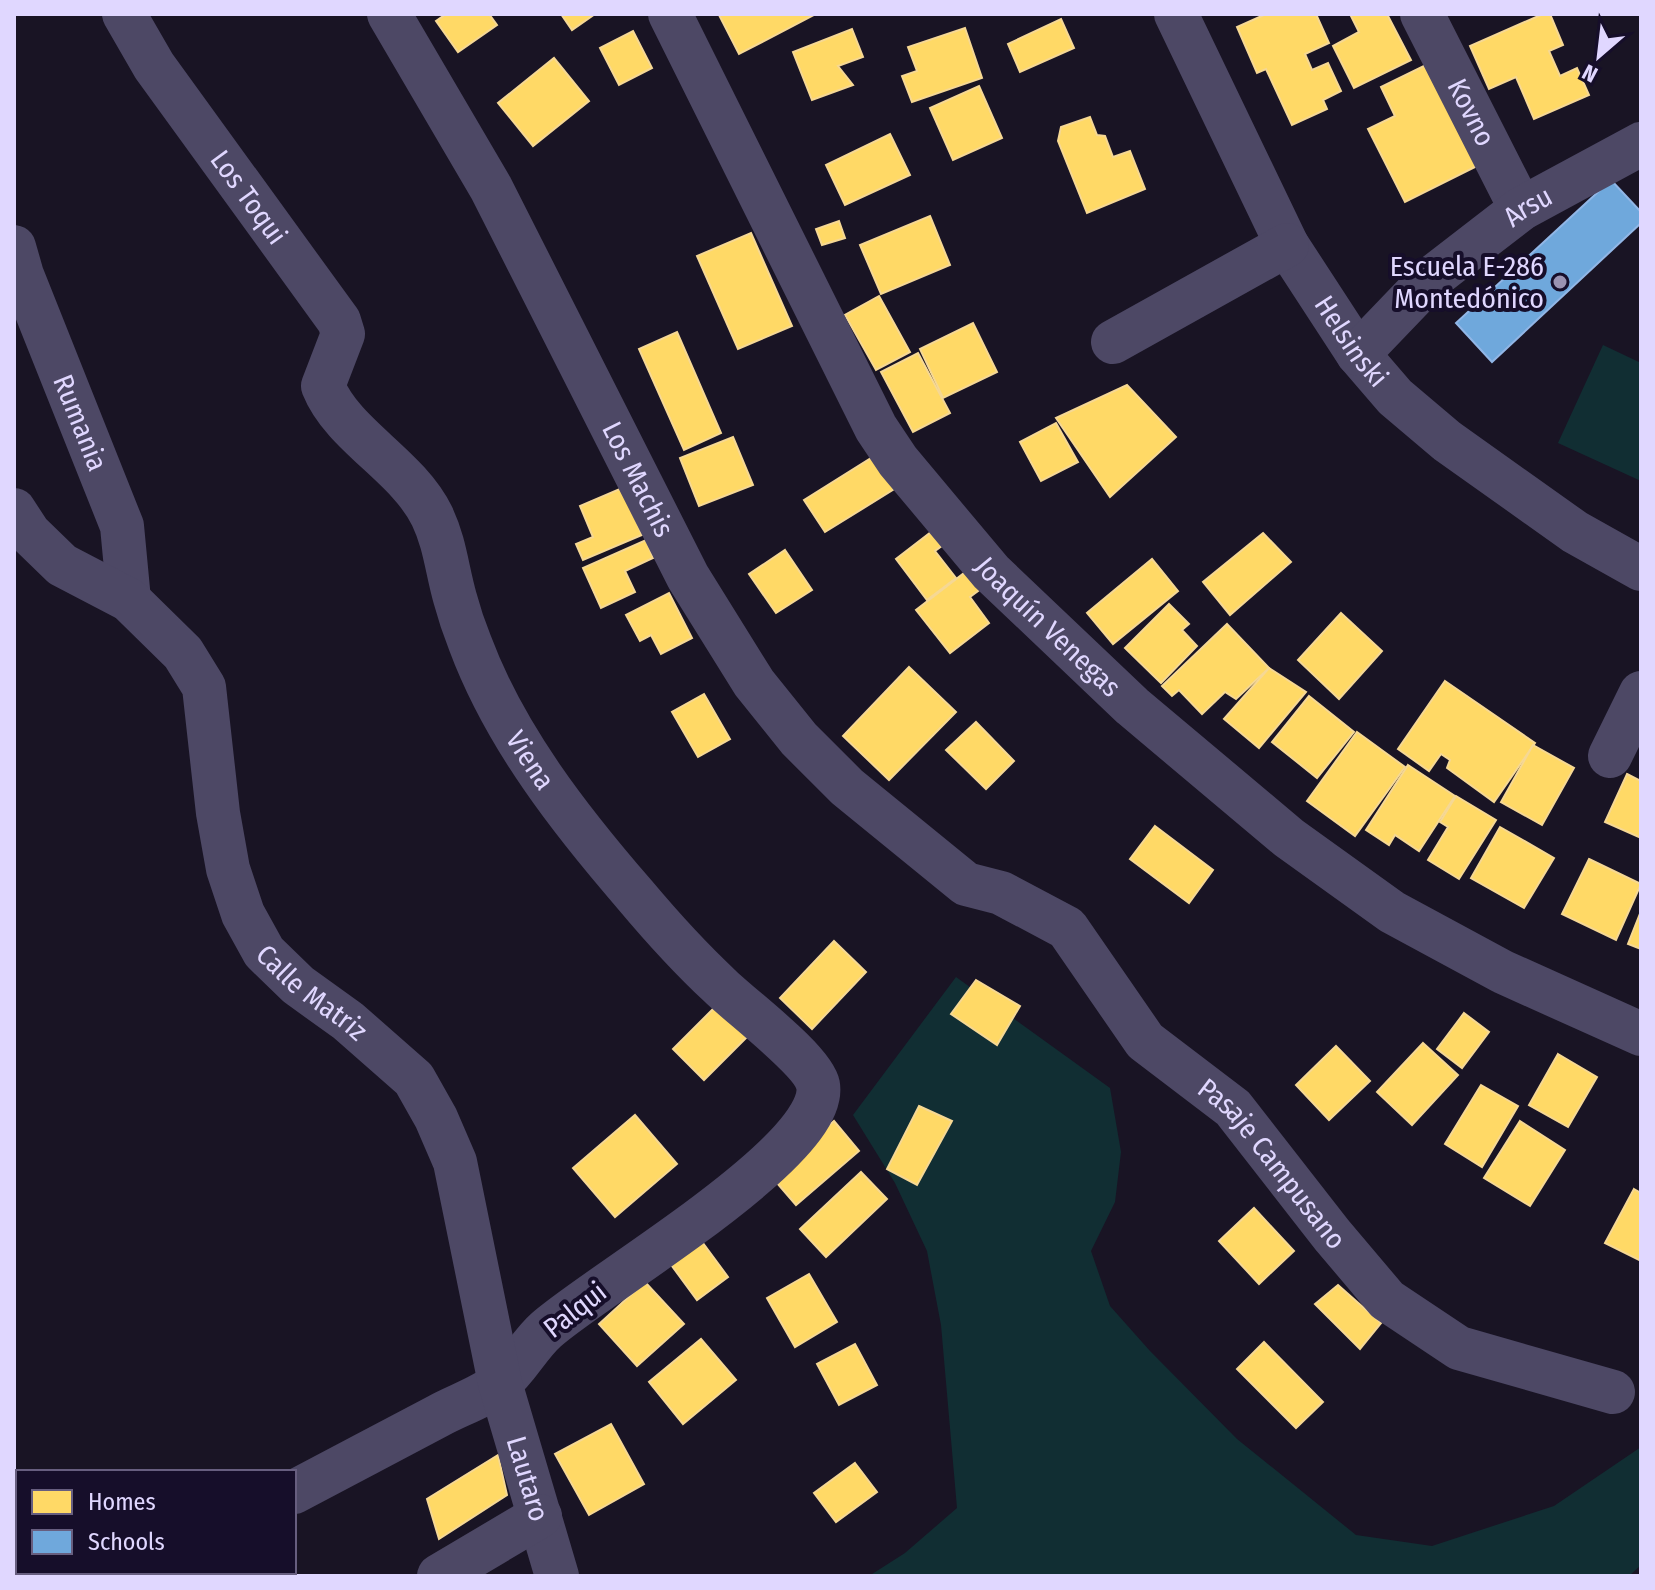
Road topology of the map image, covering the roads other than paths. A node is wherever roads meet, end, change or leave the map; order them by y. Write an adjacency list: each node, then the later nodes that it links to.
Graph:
1 (124, 14): 12 (street, Los Toqui)
2 (389, 14): 18 (street, Los Machis)
3 (670, 14): 19 (street, Joaquín Venegas)
4 (1176, 14): 8 (street, Helsinski)
5 (1422, 14): 7 (street, Kovno)
6 (1641, 144): 7 (street, Arsu)
7 (1521, 209): 11 (street, Arsu)
8 (1287, 245): 10 (street); 11 (street, Helsinski)
9 (14, 247): 15 (street, Rumania)
10 (1113, 342)
11 (1358, 354): 14 (street, Helsinski)
12 (323, 386): 20 (street, Viena)
13 (14, 510): 15 (street)
14 (1641, 569)
15 (129, 600): 21 (street, Calle Matriz)
16 (1641, 693): 17 (street)
17 (1610, 756)
18 (966, 884): 22 (street, Pasaje Campusano)
19 (1641, 1034)
20 (818, 1085): 21 (street, Palqui)
21 (500, 1383): 23 (street, Palqui); 24 (street, Lautaro)
22 (1613, 1392)
23 (296, 1491)
24 (540, 1516): 25 (street); 26 (street, Lautaro)
25 (439, 1576)
26 (557, 1576)

